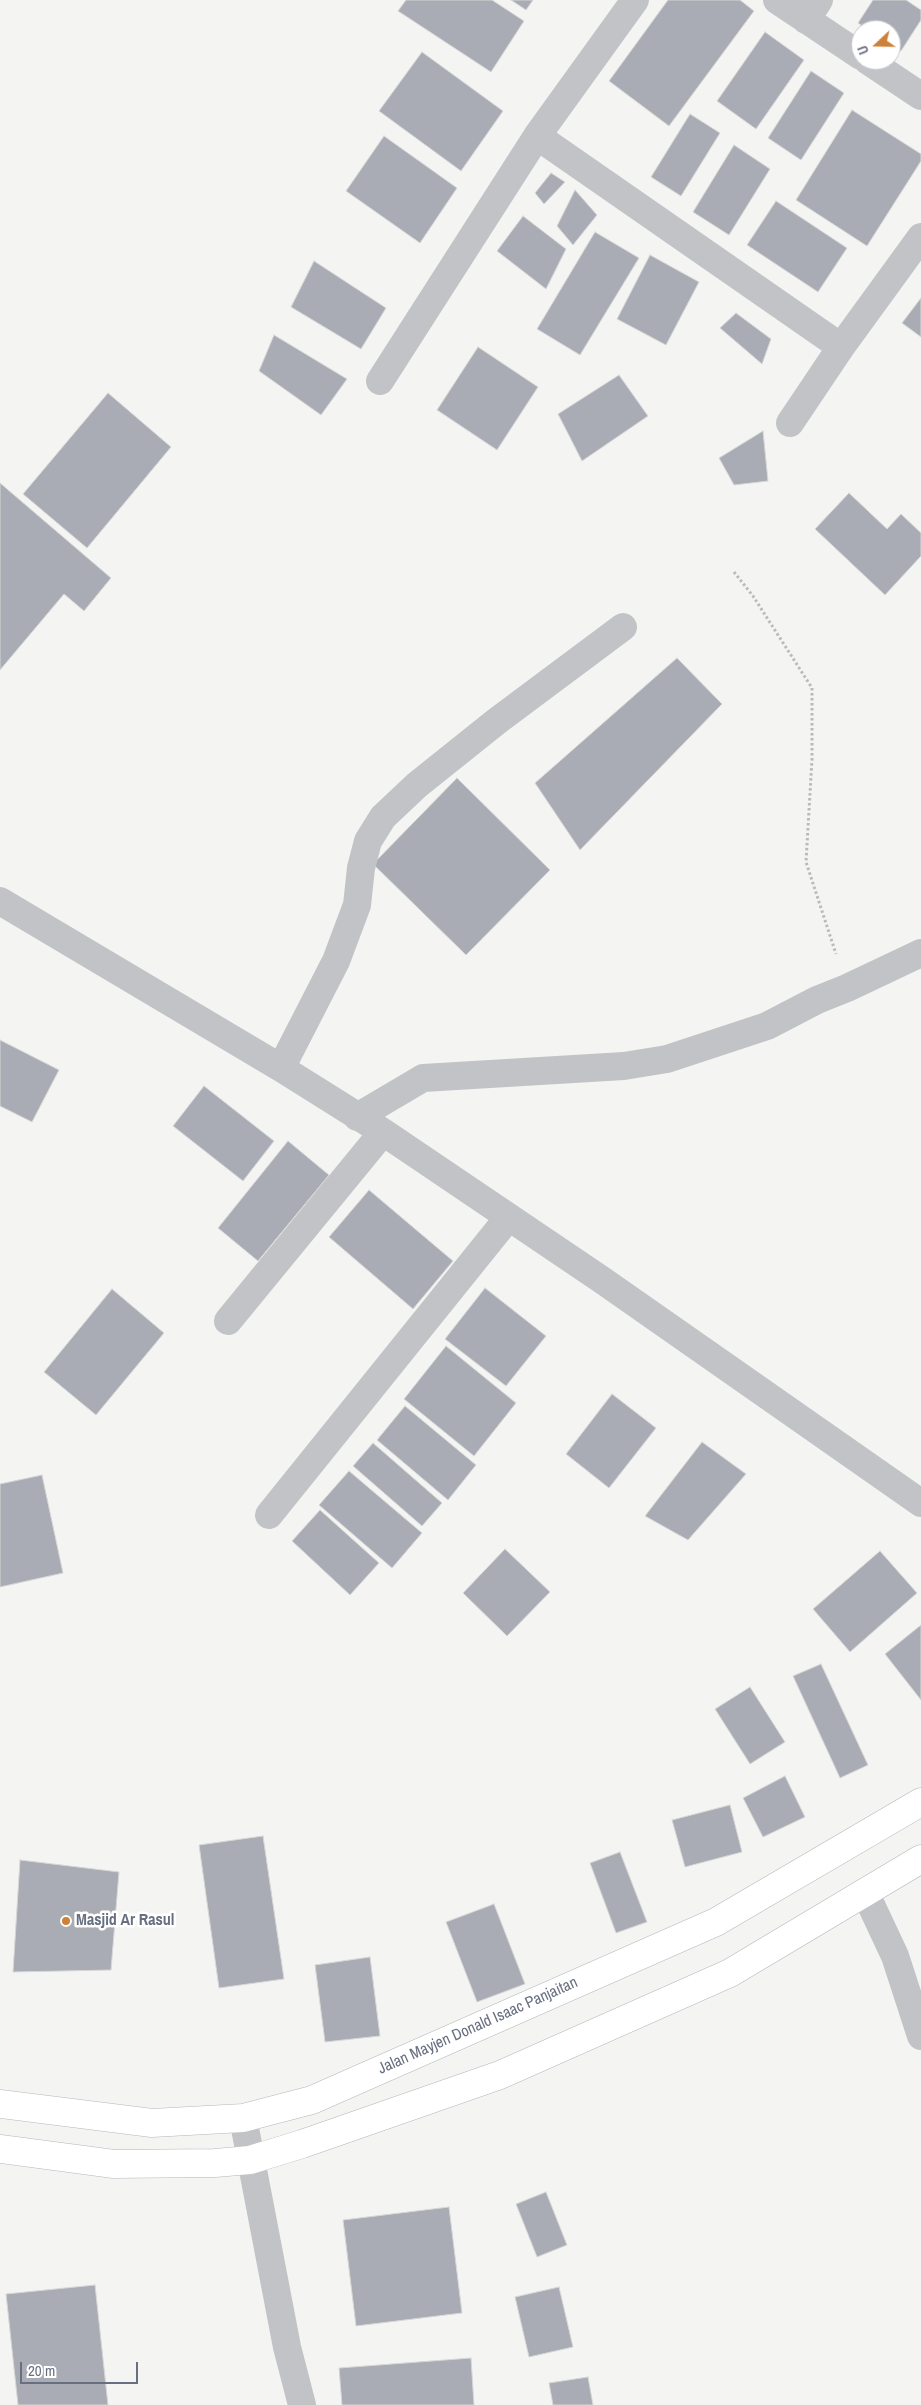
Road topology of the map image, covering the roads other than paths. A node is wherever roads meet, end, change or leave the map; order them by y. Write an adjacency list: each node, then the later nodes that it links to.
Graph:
1 (635, 0): 7 (street)
2 (777, 0): 3 (street)
3 (813, 10): 4 (street)
4 (851, 46)
5 (881, 70): 6 (street)
6 (921, 96)
7 (537, 136): 9 (street); 10 (street)
8 (921, 236): 9 (street)
9 (841, 347): 11 (street)
10 (380, 381)
11 (790, 423)
12 (623, 628): 15 (street)
13 (0, 901): 15 (street)
14 (921, 953): 16 (street)
15 (281, 1068): 16 (street)
16 (357, 1117): 17 (street)
17 (382, 1132): 18 (street); 19 (street)
18 (508, 1218): 20 (street); 21 (street)
19 (228, 1321)
20 (921, 1504)
21 (269, 1515)
22 (921, 1802): 27 (highway, Jalan Mayjen Donald Isaac Panjaitan)
23 (921, 1860): 24 (highway)
24 (865, 1892): 25 (street); 29 (highway)
25 (921, 2036)
26 (0, 2104): 27 (highway, Jalan Mayjen Donald Isaac Panjaitan)
27 (243, 2118): 29 (street)
28 (0, 2149): 29 (highway)
29 (250, 2160): 30 (street)
30 (302, 2405)

